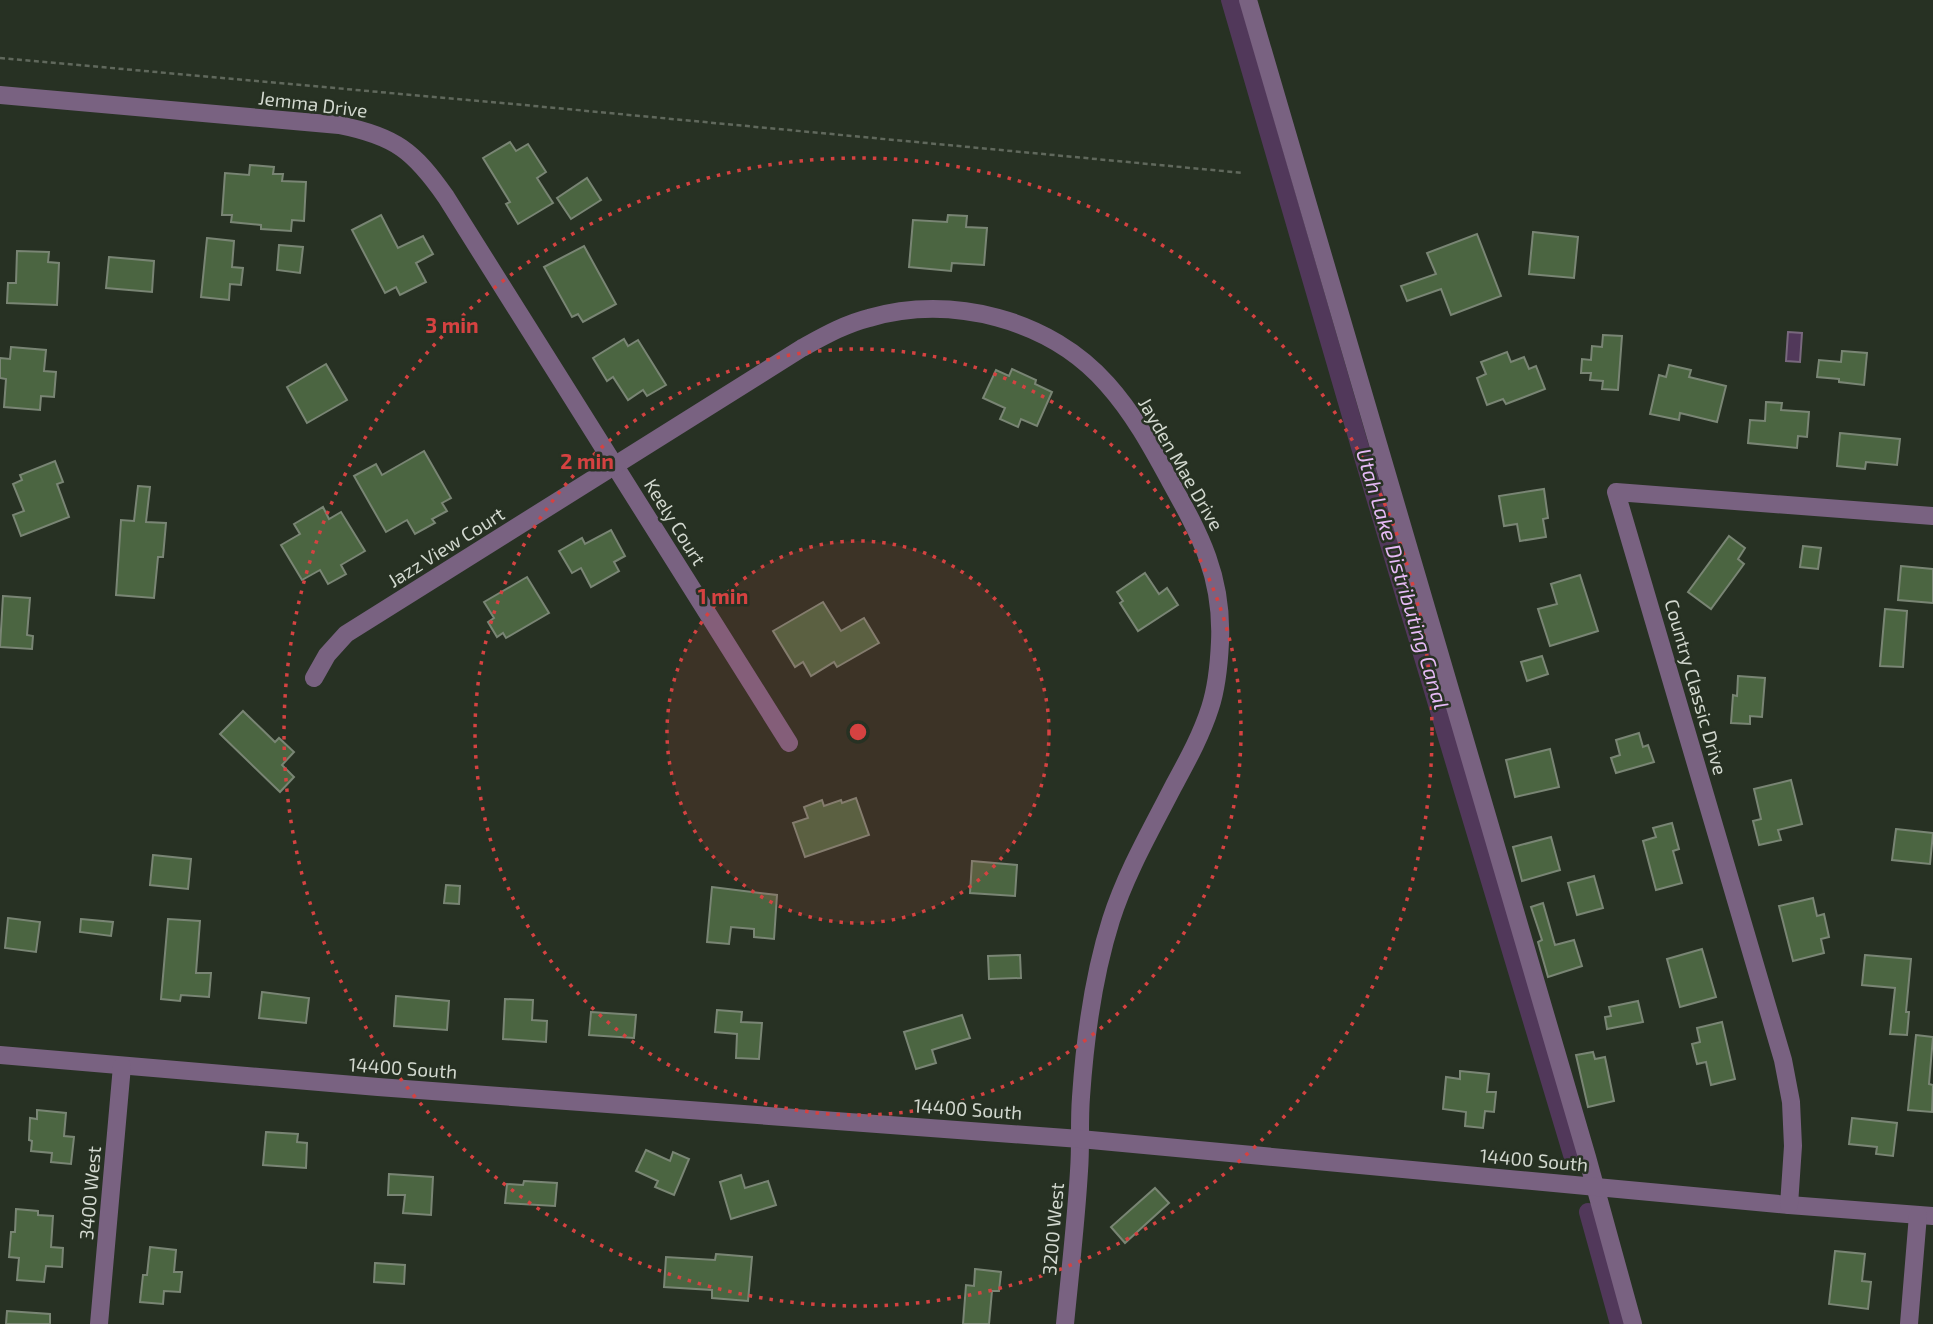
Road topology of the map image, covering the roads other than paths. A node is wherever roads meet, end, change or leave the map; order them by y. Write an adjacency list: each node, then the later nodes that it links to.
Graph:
1 (1248, 0): 10 (street)
2 (0, 95): 3 (street, Jemma Drive)
3 (614, 466): 5 (street, Jazz View Court); 6 (street, Keely Court); 9 (street, Jayden Mae Drive)
4 (1933, 516): 11 (street, Country Classic Drive)
5 (314, 678)
6 (789, 743)
7 (0, 1055): 8 (street, 14400 South)
8 (122, 1066): 9 (street, 14400 South); 13 (street, 3400 West)
9 (1080, 1139): 10 (street, 14400 South); 14 (street, 3200 West)
10 (1594, 1186): 11 (street, 14400 South); 15 (street)
11 (1789, 1205): 12 (street, 14400 South)
12 (1925, 1216): 16 (street)
13 (99, 1324)
14 (1065, 1324)
15 (1633, 1324)
16 (1909, 1324)

